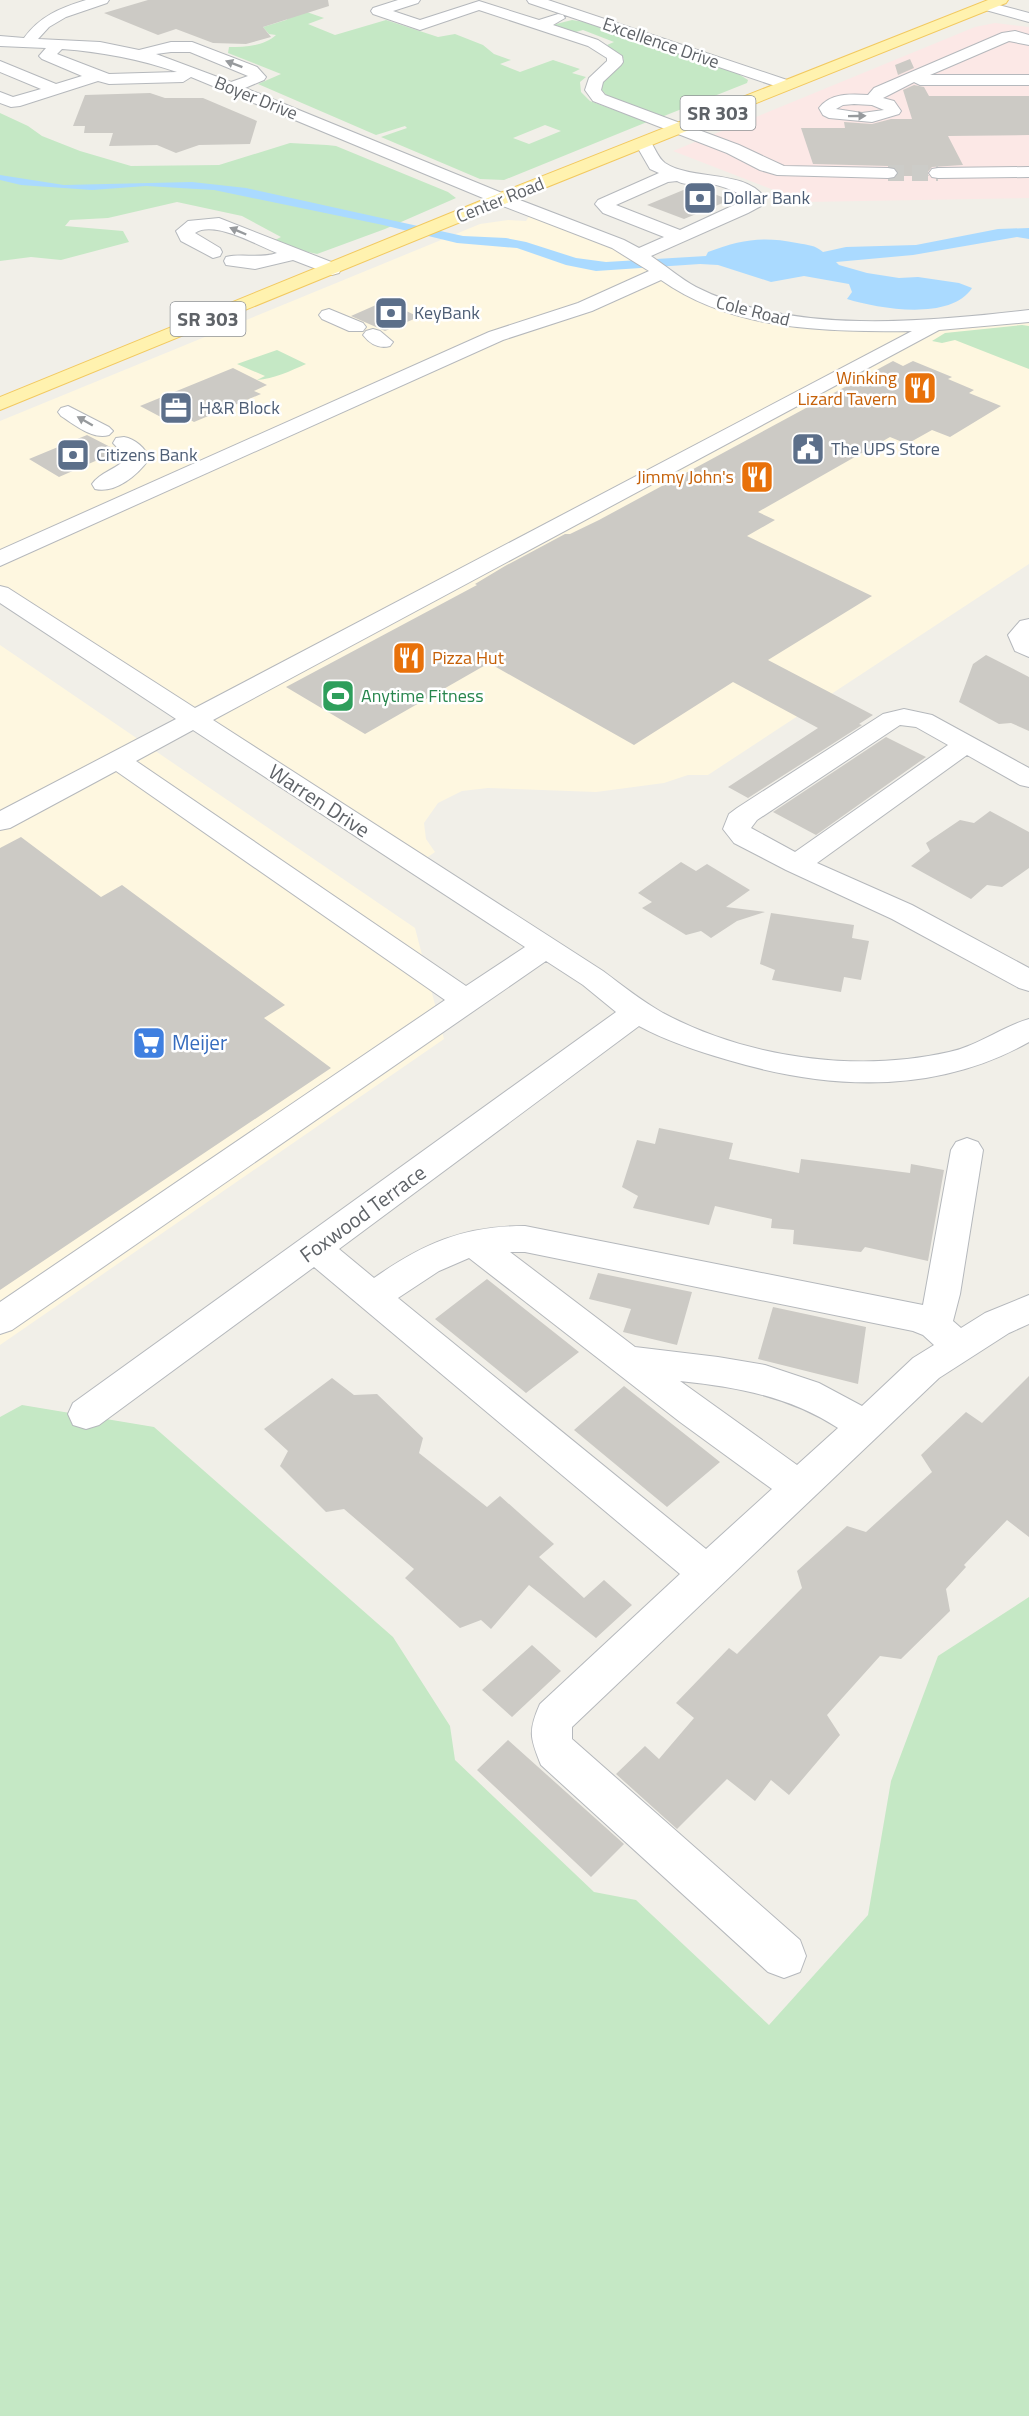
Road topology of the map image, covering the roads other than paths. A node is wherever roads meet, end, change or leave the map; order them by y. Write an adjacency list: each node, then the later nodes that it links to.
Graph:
1 (50, 0): 6 (street)
2 (102, 0): 6 (street)
3 (413, 0): 10 (street)
4 (534, 0): 7 (street, Excellence Drive)
5 (994, 3): 8 (street); 24 (main road, Center Road / SR 303)
6 (72, 9): 11 (street)
7 (574, 13): 10 (street); 24 (street, Excellence Drive)
8 (1029, 18)
9 (19, 24): 11 (street)
10 (539, 25): 29 (street)
11 (40, 26): 14 (street)
12 (1029, 40): 22 (street)
13 (0, 41): 14 (street, Boyer Drive)
14 (29, 41): 15 (street, Boyer Drive)
15 (59, 42): 16 (street, Boyer Drive); 17 (street)
16 (135, 54): 21 (street, Boyer Drive); 25 (street, one-way to 16)
17 (47, 56): 18 (street); 20 (street)
18 (0, 57)
19 (0, 66): 26 (street)
20 (98, 76): 21 (street); 26 (street)
21 (205, 77): 25 (street, Boyer Drive)
22 (910, 78): 23 (street); 28 (street)
23 (1029, 80)
24 (787, 85): 29 (main road, Center Road / SR 303)
25 (230, 88): 35 (street, Boyer Drive)
26 (56, 90): 27 (street)
27 (0, 97)
28 (872, 100)
29 (679, 129): 30 (main road, Center Road / SR 303); 32 (street)
30 (643, 143): 34 (street); 35 (main road, Center Road / SR 303)
31 (1029, 172): 33 (street)
32 (888, 173)
33 (938, 173)
34 (674, 176): 36 (street); 36 (street)
35 (501, 199): 40 (street, Cole Road); 41 (main road, Center Road / SR 303)
36 (679, 236): 40 (street)
37 (213, 252): 38 (street, one-way to 37)
38 (292, 254): 39 (street); 41 (street)
39 (233, 261)
40 (650, 263): 44 (street, Cole Road); 51 (street)
41 (332, 269): 46 (main road, Center Road / SR 303)
42 (329, 315): 45 (street)
43 (1029, 316): 44 (street, Cole Road)
44 (936, 325): 55 (street)
45 (371, 335)
46 (0, 404)
47 (68, 412): 48 (street, one-way to 47)
48 (102, 431)
49 (124, 443): 50 (street)
50 (103, 484)
51 (0, 560)
52 (0, 593): 55 (street, Warren Drive)
53 (1029, 626): 54 (street)
54 (1029, 650)
55 (194, 720): 57 (street); 61 (street, Warren Drive)
56 (968, 743): 58 (street); 60 (street); 60 (street)
57 (117, 760): 59 (street); 63 (street)
58 (1029, 779)
59 (0, 822)
60 (796, 864): 62 (street)
61 (545, 948): 63 (street); 64 (street, Warren Drive)
62 (1029, 981)
63 (466, 1000): 71 (street)
64 (637, 1012): 65 (street, Warren Drive); 68 (street, Foxwood Terrace)
65 (1024, 1040)
66 (968, 1150): 72 (street)
67 (473, 1242): 69 (street); 72 (street); 73 (street)
68 (315, 1249): 69 (street); 74 (street, Foxwood Terrace)
69 (375, 1296): 77 (street)
70 (1029, 1309): 72 (street)
71 (0, 1320)
72 (947, 1336): 75 (street)
73 (624, 1360): 75 (street); 76 (street)
74 (86, 1414)
75 (862, 1425): 76 (street)
76 (797, 1486): 77 (street)
77 (707, 1573): 78 (street)
78 (784, 1956)

